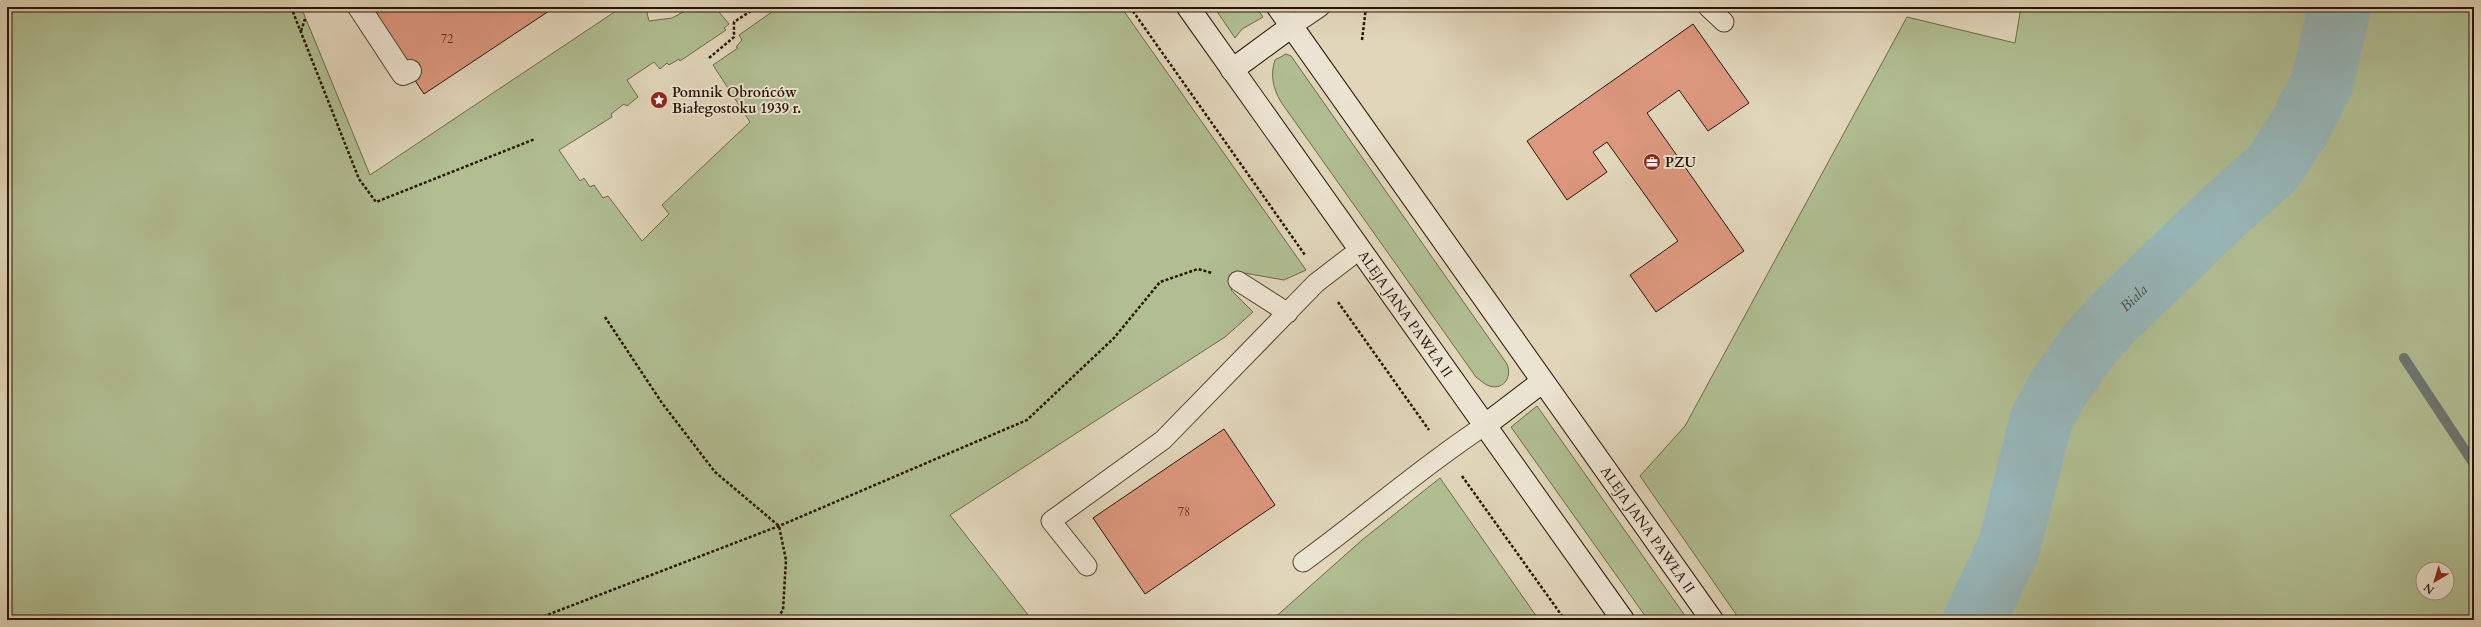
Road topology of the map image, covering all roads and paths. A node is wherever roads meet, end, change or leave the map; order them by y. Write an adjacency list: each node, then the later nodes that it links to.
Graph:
1 (291, 7): 13 (path)
2 (359, 7): 17 (main road)
3 (757, 7): 15 (path)
4 (1130, 7): 20 (path)
5 (1188, 7): 16 (main road, ALEJA JANA PAWŁA II)
6 (1278, 7): 12 (main road, ALEJA JANA PAWŁA II)
7 (1320, 7): 12 (lane)
8 (1366, 7): 14 (path)
9 (1708, 7): 11 (lane)
10 (305, 20): 13 (path)
11 (1724, 22)
12 (1292, 26): 16 (main road); 24 (main road, ALEJA JANA PAWŁA II)
13 (301, 31): 18 (path)
14 (1362, 40)
15 (709, 58)
16 (1232, 70): 19 (main road, ALEJA JANA PAWŁA II)
17 (410, 71)
18 (534, 139)
19 (1359, 250): 20 (lane); 25 (main road, ALEJA JANA PAWŁA II)
20 (1322, 279): 22 (lane)
21 (1238, 281): 22 (lane); 26 (path)
22 (1288, 313): 28 (lane)
23 (605, 317): 26 (path)
24 (1542, 382): 25 (main road); 32 (main road, ALEJA JANA PAWŁA II)
25 (1484, 426): 27 (lane); 31 (main road, ALEJA JANA PAWŁA II)
26 (779, 526): 29 (path); 30 (path)
27 (1303, 562)
28 (1087, 566)
29 (534, 620)
30 (776, 620)
31 (1623, 620)
32 (1712, 620)

